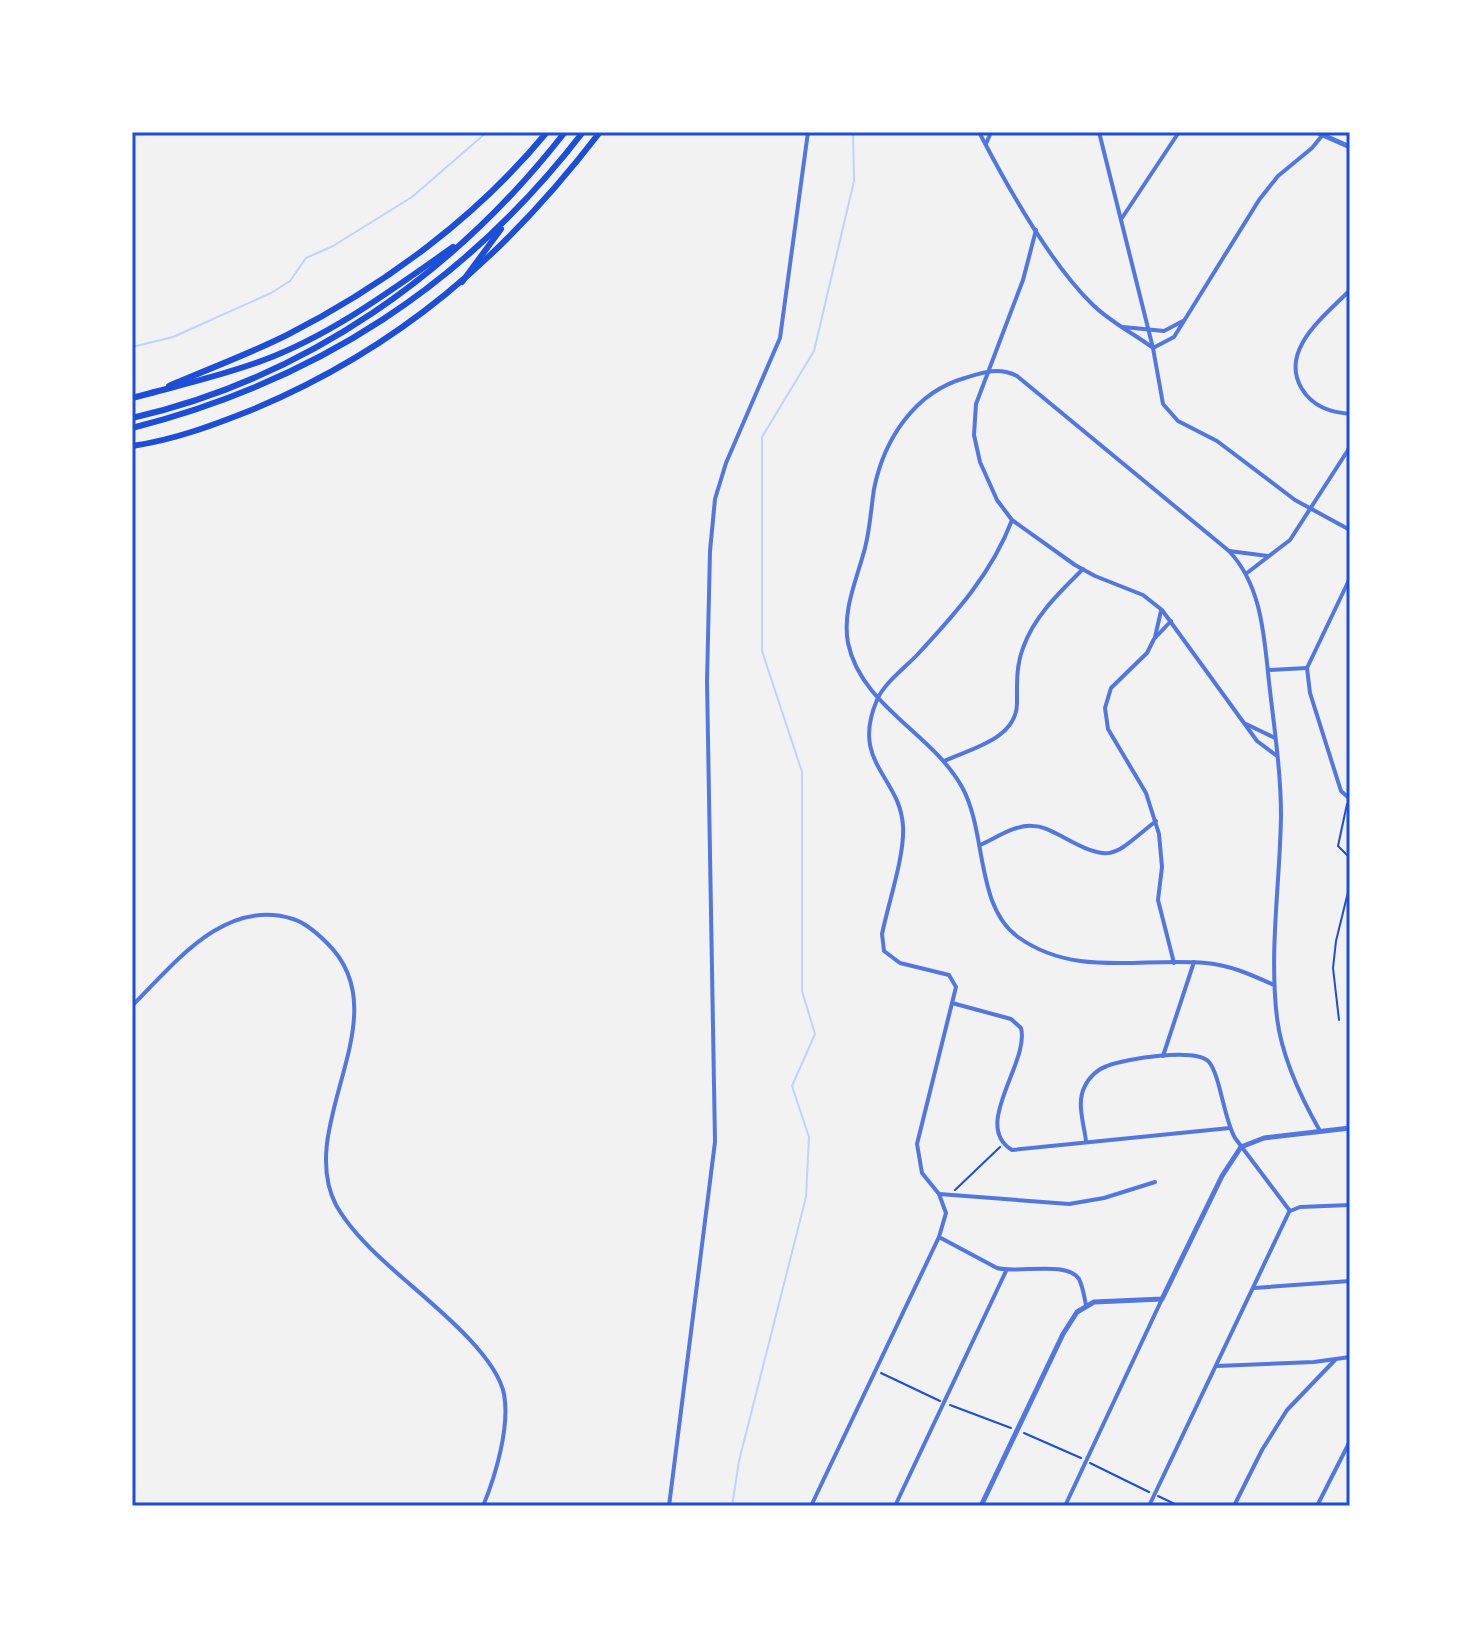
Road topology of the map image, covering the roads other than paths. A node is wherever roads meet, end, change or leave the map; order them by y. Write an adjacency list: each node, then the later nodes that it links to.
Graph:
1 (547, 132): 25 (main road)
2 (565, 132): 17 (main road)
3 (583, 132): 15 (main road)
4 (600, 132): 18 (main road)
5 (808, 132): 79 (street)
6 (979, 132): 12 (street)
7 (991, 132): 12 (street)
8 (1099, 132): 14 (street)
9 (1179, 132): 14 (street)
10 (1316, 132): 11 (street)
11 (1324, 134): 13 (street); 20 (street)
12 (986, 144): 16 (street)
13 (1350, 147)
14 (1122, 218): 22 (street)
15 (507, 220): 18 (main road); 29 (main road)
16 (1036, 230): 21 (street); 24 (street)
17 (473, 233): 25 (main road); 28 (main road)
18 (462, 282): 30 (main road)
19 (1350, 290): 27 (street)
20 (1185, 320): 22 (street); 23 (street)
21 (1121, 326): 22 (street); 23 (street)
22 (1148, 331): 23 (street)
23 (1153, 348): 32 (street)
24 (988, 371): 33 (street); 35 (street); 45 (street)
25 (151, 393): 26 (main road)
26 (132, 398)
27 (1350, 414)
28 (132, 418)
29 (132, 428)
30 (132, 446)
31 (1350, 447): 32 (street)
32 (1311, 510): 34 (street); 36 (street)
33 (1012, 520): 37 (street); 45 (street)
34 (1350, 530)
35 (1229, 551): 36 (street); 38 (street)
36 (1270, 556): 38 (street)
37 (1083, 569): 40 (street); 49 (street)
38 (1247, 573): 44 (street)
39 (1350, 578): 43 (street)
40 (1162, 610): 41 (street); 42 (street)
41 (1171, 621): 42 (street); 46 (street)
42 (1154, 639): 51 (street)
43 (1307, 668): 44 (street); 50 (street)
44 (1268, 670): 47 (street)
45 (878, 697): 49 (street); 56 (street)
46 (1244, 723): 47 (street); 48 (street)
47 (1275, 738): 48 (street)
48 (1277, 756): 55 (street)
49 (944, 761): 52 (street)
50 (1349, 799)
51 (1156, 821): 52 (street); 54 (street)
52 (980, 845): 54 (street)
53 (1194, 962): 54 (street); 55 (street); 58 (street)
54 (1174, 963)
55 (1274, 985): 61 (street)
56 (952, 1003): 62 (street); 65 (street)
57 (132, 1006): 78 (street)
58 (1163, 1056): 59 (street); 62 (street)
59 (1230, 1128): 62 (street); 63 (street)
60 (1350, 1128): 61 (street)
61 (1320, 1131): 63 (street)
62 (1086, 1141)
63 (1241, 1147): 67 (street); 72 (street)
64 (1155, 1182): 65 (street)
65 (939, 1194): 68 (street)
66 (1350, 1205): 67 (street)
67 (1290, 1211): 71 (street)
68 (939, 1237): 69 (street); 80 (street)
69 (1006, 1271): 73 (street); 81 (street)
70 (1350, 1281): 71 (street)
71 (1254, 1288): 76 (street)
72 (1162, 1299): 73 (street); 83 (street)
73 (1086, 1305): 82 (street)
74 (1350, 1357): 75 (street)
75 (1335, 1360): 76 (street); 85 (street)
76 (1217, 1366): 84 (street)
77 (1350, 1441): 86 (street)
78 (483, 1506)
79 (669, 1506)
80 (811, 1506)
81 (895, 1506)
82 (981, 1506)
83 (1065, 1506)
84 (1149, 1506)
85 (1234, 1506)
86 (1317, 1506)

